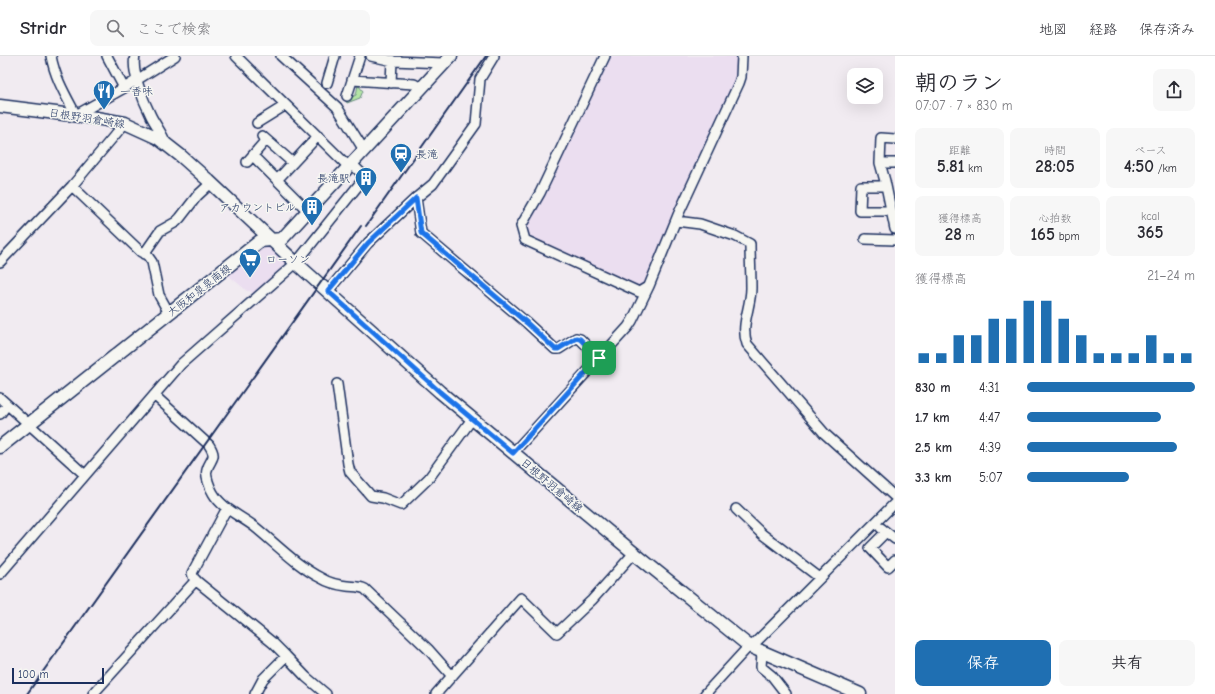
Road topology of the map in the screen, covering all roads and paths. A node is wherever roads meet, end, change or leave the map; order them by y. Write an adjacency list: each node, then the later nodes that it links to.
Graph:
1 (50, 56): 24 (street)
2 (107, 56): 19 (street)
3 (135, 56): 15 (street)
4 (175, 56): 15 (street)
5 (236, 56): 22 (street)
6 (281, 56): 30 (street)
7 (335, 56): 18 (street)
8 (360, 56): 16 (street)
9 (371, 56): 13 (street)
10 (494, 56): 39 (street)
11 (605, 56): 50 (street)
12 (742, 56): 42 (street)
13 (393, 59): 14 (street); 17 (street)
14 (448, 60): 20 (main road, 大阪和泉泉南線)
15 (137, 80): 19 (street); 29 (street)
16 (352, 80): 17 (street); 21 (street)
17 (391, 83): 20 (street)
18 (327, 84)
19 (124, 88): 24 (street)
20 (421, 88): 30 (main road, 大阪和泉泉南線)
21 (348, 96)
22 (286, 105): 26 (street); 27 (street)
23 (0, 106): 24 (main road, 日根野羽倉崎線)
24 (76, 115): 25 (main road, 日根野羽倉崎線)
25 (125, 123): 29 (main road, 日根野羽倉崎線); 37 (street)
26 (257, 123)
27 (318, 136): 31 (street); 34 (street)
28 (895, 139): 32 (street)
29 (166, 144): 36 (main road, 日根野羽倉崎線)
30 (364, 150): 34 (main road, 大阪和泉泉南線)
31 (293, 163): 35 (street); 35 (street)
32 (880, 163): 33 (street); 38 (street)
33 (895, 163)
34 (350, 165): 40 (main road, 大阪和泉泉南線); 49 (street)
35 (277, 180): 40 (street)
36 (211, 183): 46 (main road, 日根野羽倉崎線); 47 (street)
37 (72, 186): 47 (street); 48 (street)
38 (886, 186): 41 (street); 41 (street)
39 (416, 198): 51 (street); 53 (street)
40 (308, 211): 46 (main road, 大阪和泉泉南線)
41 (891, 211): 43 (street)
42 (676, 220): 50 (street); 64 (street)
43 (895, 229)
44 (865, 239): 45 (street)
45 (895, 240)
46 (273, 241): 49 (main road, 日根野羽倉崎線); 52 (main road, 大阪和泉泉南線)
47 (144, 254): 52 (street)
48 (0, 262)
49 (296, 263): 51 (main road, 日根野羽倉崎線); 55 (street)
50 (648, 286): 53 (street)
51 (328, 291): 59 (main road, 日根野羽倉崎線)
52 (169, 314): 60 (main road, 大阪和泉泉南線)
53 (599, 358): 62 (street)
54 (337, 384): 59 (street)
55 (154, 396): 63 (street); 66 (street)
56 (0, 398): 57 (street)
57 (8, 405): 58 (street); 60 (street)
58 (0, 414)
59 (472, 419): 62 (main road, 日根野羽倉崎線)
60 (29, 424): 61 (main road, 大阪和泉泉南線); 63 (street)
61 (0, 447)
62 (513, 453): 71 (main road, 日根野羽倉崎線)
63 (85, 475): 73 (street)
64 (895, 497)
65 (895, 503): 68 (street)
66 (227, 508): 75 (street); 79 (street)
67 (736, 509): 74 (street)
68 (875, 524): 69 (street); 74 (street)
69 (886, 532): 70 (street); 72 (street)
70 (895, 539)
71 (634, 553): 76 (main road, 日根野羽倉崎線); 79 (street)
72 (895, 560)
73 (0, 574)
74 (820, 578): 76 (street)
75 (196, 580): 78 (street); 80 (street)
76 (748, 646): 77 (main road, 日根野羽倉崎線); 84 (street)
77 (762, 653): 85 (street); 86 (main road, 日根野羽倉崎線)
78 (286, 656): 81 (street); 82 (street)
79 (452, 676): 83 (street)
80 (93, 694)
81 (255, 694)
82 (326, 694)
83 (436, 694)
84 (705, 694)
85 (786, 694)
86 (860, 694)

